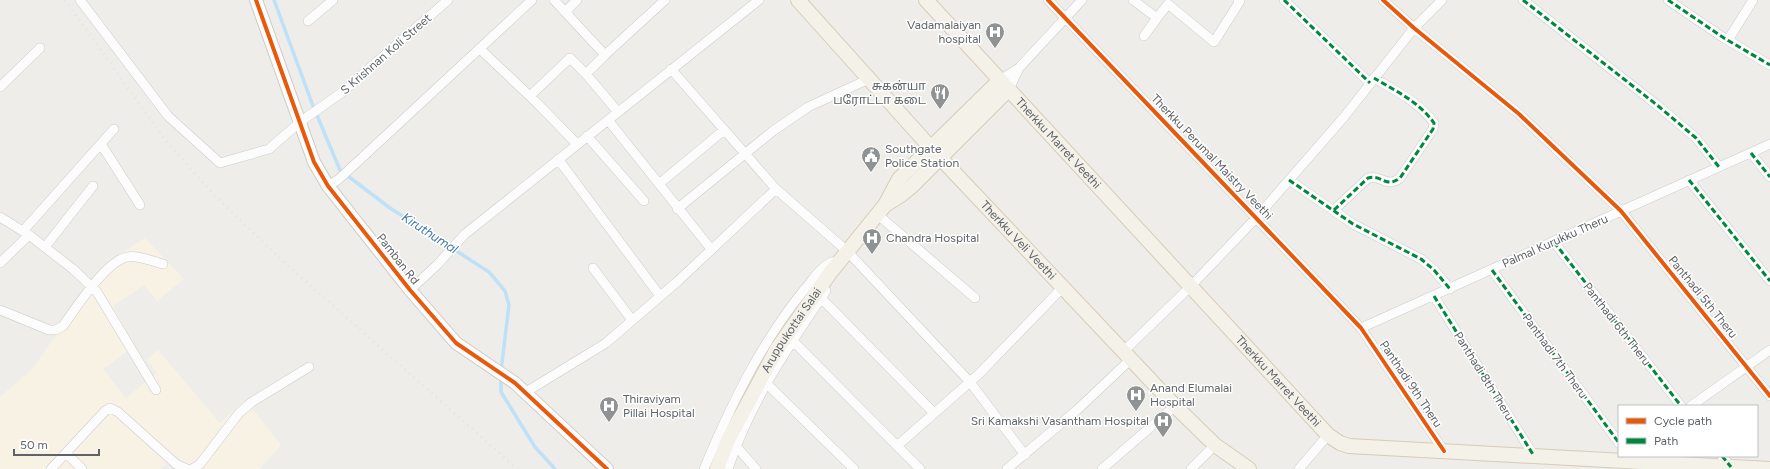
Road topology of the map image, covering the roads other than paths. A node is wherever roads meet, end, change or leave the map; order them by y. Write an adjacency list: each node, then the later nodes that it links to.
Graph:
1 (80, 0): 42 (street, S Krishnan Koli Street)
2 (256, 0): 42 (street, Pamban Rd)
3 (333, 0): 26 (street)
4 (448, 0): 42 (street, S Krishnan Koli Street)
5 (532, 0): 31 (street)
6 (554, 0): 23 (street)
7 (577, 0): 23 (street)
8 (665, 0): 32 (street)
9 (759, 0): 34 (street)
10 (798, 0): 36 (main road, Therkku Veli Veethi)
11 (926, 0): 38 (main road, Therkku Marret Veethi)
12 (1048, 0): 24 (street, Therkku Perumal Maistry Veethi)
13 (1082, 0): 24 (street)
14 (1133, 0): 25 (street)
15 (1238, 0): 22 (street)
16 (1284, 0): 37 (street)
17 (1383, 0): 27 (street, Panthadi 5th Theru)
18 (1442, 0): 27 (street)
19 (1523, 0): 54 (street)
20 (1668, 0): 29 (street)
21 (1753, 0): 29 (street)
22 (1169, 2): 25 (street)
23 (566, 11): 32 (street)
24 (1065, 18): 38 (street); 69 (street, Therkku Perumal Maistry Veethi)
25 (1158, 18): 28 (street)
26 (308, 21)
27 (1414, 28): 37 (street); 67 (street, Panthadi 5th Theru)
28 (1144, 36)
29 (1728, 40): 33 (street)
30 (40, 48): 39 (street)
31 (480, 49): 40 (street); 60 (street)
32 (605, 55): 35 (street)
33 (1770, 64)
34 (671, 69): 41 (street); 45 (street)
35 (586, 74): 40 (street); 41 (street)
36 (869, 79): 50 (main road, Therkku Veli Veethi); 52 (street)
37 (1372, 81): 56 (street); 66 (street)
38 (1004, 84): 50 (main road, Aruppukottai Salai); 82 (main road, Therkku Marret Veethi)
39 (0, 87)
40 (530, 96): 48 (street)
41 (618, 112): 43 (street)
42 (304, 120): 60 (street, Pamban Rd)
43 (608, 120): 46 (street); 58 (street)
44 (114, 129): 47 (street)
45 (724, 130): 52 (street); 58 (street)
46 (587, 136): 48 (street); 62 (street)
47 (101, 144): 63 (street); 70 (street)
48 (577, 144): 53 (street)
49 (1770, 144): 51 (street, Palmal Kurukku Theru)
50 (935, 153): 65 (main road, Aruppukottai Salai); 83 (main road, Therkku Veli Veethi)
51 (1750, 153): 54 (street, Palmal Kurukku Theru); 55 (street)
52 (745, 154): 61 (street); 64 (street)
53 (558, 159): 85 (street); 86 (street)
54 (1719, 167): 57 (street, Palmal Kurukku Theru)
55 (1770, 177)
56 (1289, 180): 66 (street); 69 (street)
57 (1689, 180): 67 (street, Palmal Kurukku Theru); 80 (street)
58 (659, 184): 64 (street)
59 (93, 186): 72 (street)
60 (328, 186): 85 (street, Pamban Rd)
61 (776, 189): 73 (street); 74 (street)
62 (644, 201)
63 (140, 205)
64 (677, 209): 73 (street)
65 (881, 209): 74 (main road, Aruppukottai Salai); 89 (street)
66 (1334, 210): 84 (street)
67 (1621, 211): 71 (street, Palmal Kurukku Theru); 97 (street, Panthadi 5th Theru)
68 (0, 217): 70 (street)
69 (1256, 218): 82 (street); 92 (street, Therkku Perumal Maistry Veethi)
70 (26, 233): 72 (street); 75 (street)
71 (1554, 242): 79 (street, Palmal Kurukku Theru); 103 (street, Panthadi 6th Theru)
72 (44, 247): 81 (street)
73 (711, 250): 86 (street)
74 (847, 250): 77 (main road, Aruppukottai Salai); 98 (street)
75 (0, 263)
76 (163, 264): 81 (street)
77 (834, 267): 88 (street); 123 (street); 124 (main road, Aruppukottai Salai)
78 (593, 268): 91 (street)
79 (1492, 270): 84 (street, Palmal Kurukku Theru); 108 (street, Panthadi 7th Theru)
80 (1770, 281)
81 (91, 286): 90 (street); 100 (street)
82 (1191, 286): 95 (street); 107 (main road, Therkku Marret Veethi)
83 (1063, 287): 95 (main road, Therkku Veli Veethi); 98 (street)
84 (1450, 289): 87 (street, Palmal Kurukku Theru)
85 (410, 290): 101 (street, Pamban Rd)
86 (660, 296): 91 (street)
87 (1434, 296): 92 (street, Palmal Kurukku Theru); 115 (street, Panthadi 8th Theru)
88 (821, 298): 93 (street); 106 (street)
89 (975, 298)
90 (0, 310)
91 (632, 320): 101 (street)
92 (1361, 328): 112 (street, Panthadi 9th Theru)
93 (792, 340): 99 (street); 110 (street)
94 (1770, 350): 97 (street)
95 (1127, 355): 105 (main road, Therkku Veli Veethi); 114 (street)
96 (309, 367): 121 (street)
97 (1746, 367): 102 (street, Panthadi 5th Theru); 104 (street)
98 (970, 382): 106 (street); 114 (street)
99 (766, 384): 109 (street); 127 (street)
100 (156, 390)
101 (526, 392): 122 (street, Pamban Rd)
102 (1770, 396)
103 (1680, 405)
104 (1692, 405)
105 (1175, 406): 111 (main road, Therkku Veli Veethi); 130 (street)
106 (934, 413): 110 (street)
107 (1328, 435): 112 (main road, Therkku Marret Veethi); 133 (street)
108 (1618, 442)
109 (736, 445): 125 (street); 126 (street)
110 (898, 445): 128 (street)
111 (1215, 445): 131 (street); 132 (main road, Therkku Veli Veethi)
112 (1444, 451): 115 (main road, Therkku Marret Veethi)
113 (66, 453): 118 (street); 119 (street); 120 (street)
114 (1025, 455): 129 (street)
115 (1534, 456): 116 (main road, Therkku Marret Veethi)
116 (1627, 458): 117 (main road, Therkku Marret Veethi)
117 (1726, 461): 134 (main road, Therkku Marret Veethi)
118 (51, 469)
119 (82, 469)
120 (187, 469)
121 (192, 469)
122 (607, 469)
123 (704, 469)
124 (717, 469)
125 (728, 469)
126 (756, 469)
127 (854, 469)
128 (920, 469)
129 (1007, 469)
130 (1102, 469)
131 (1191, 469)
132 (1249, 469)
133 (1299, 469)
134 (1770, 469)

